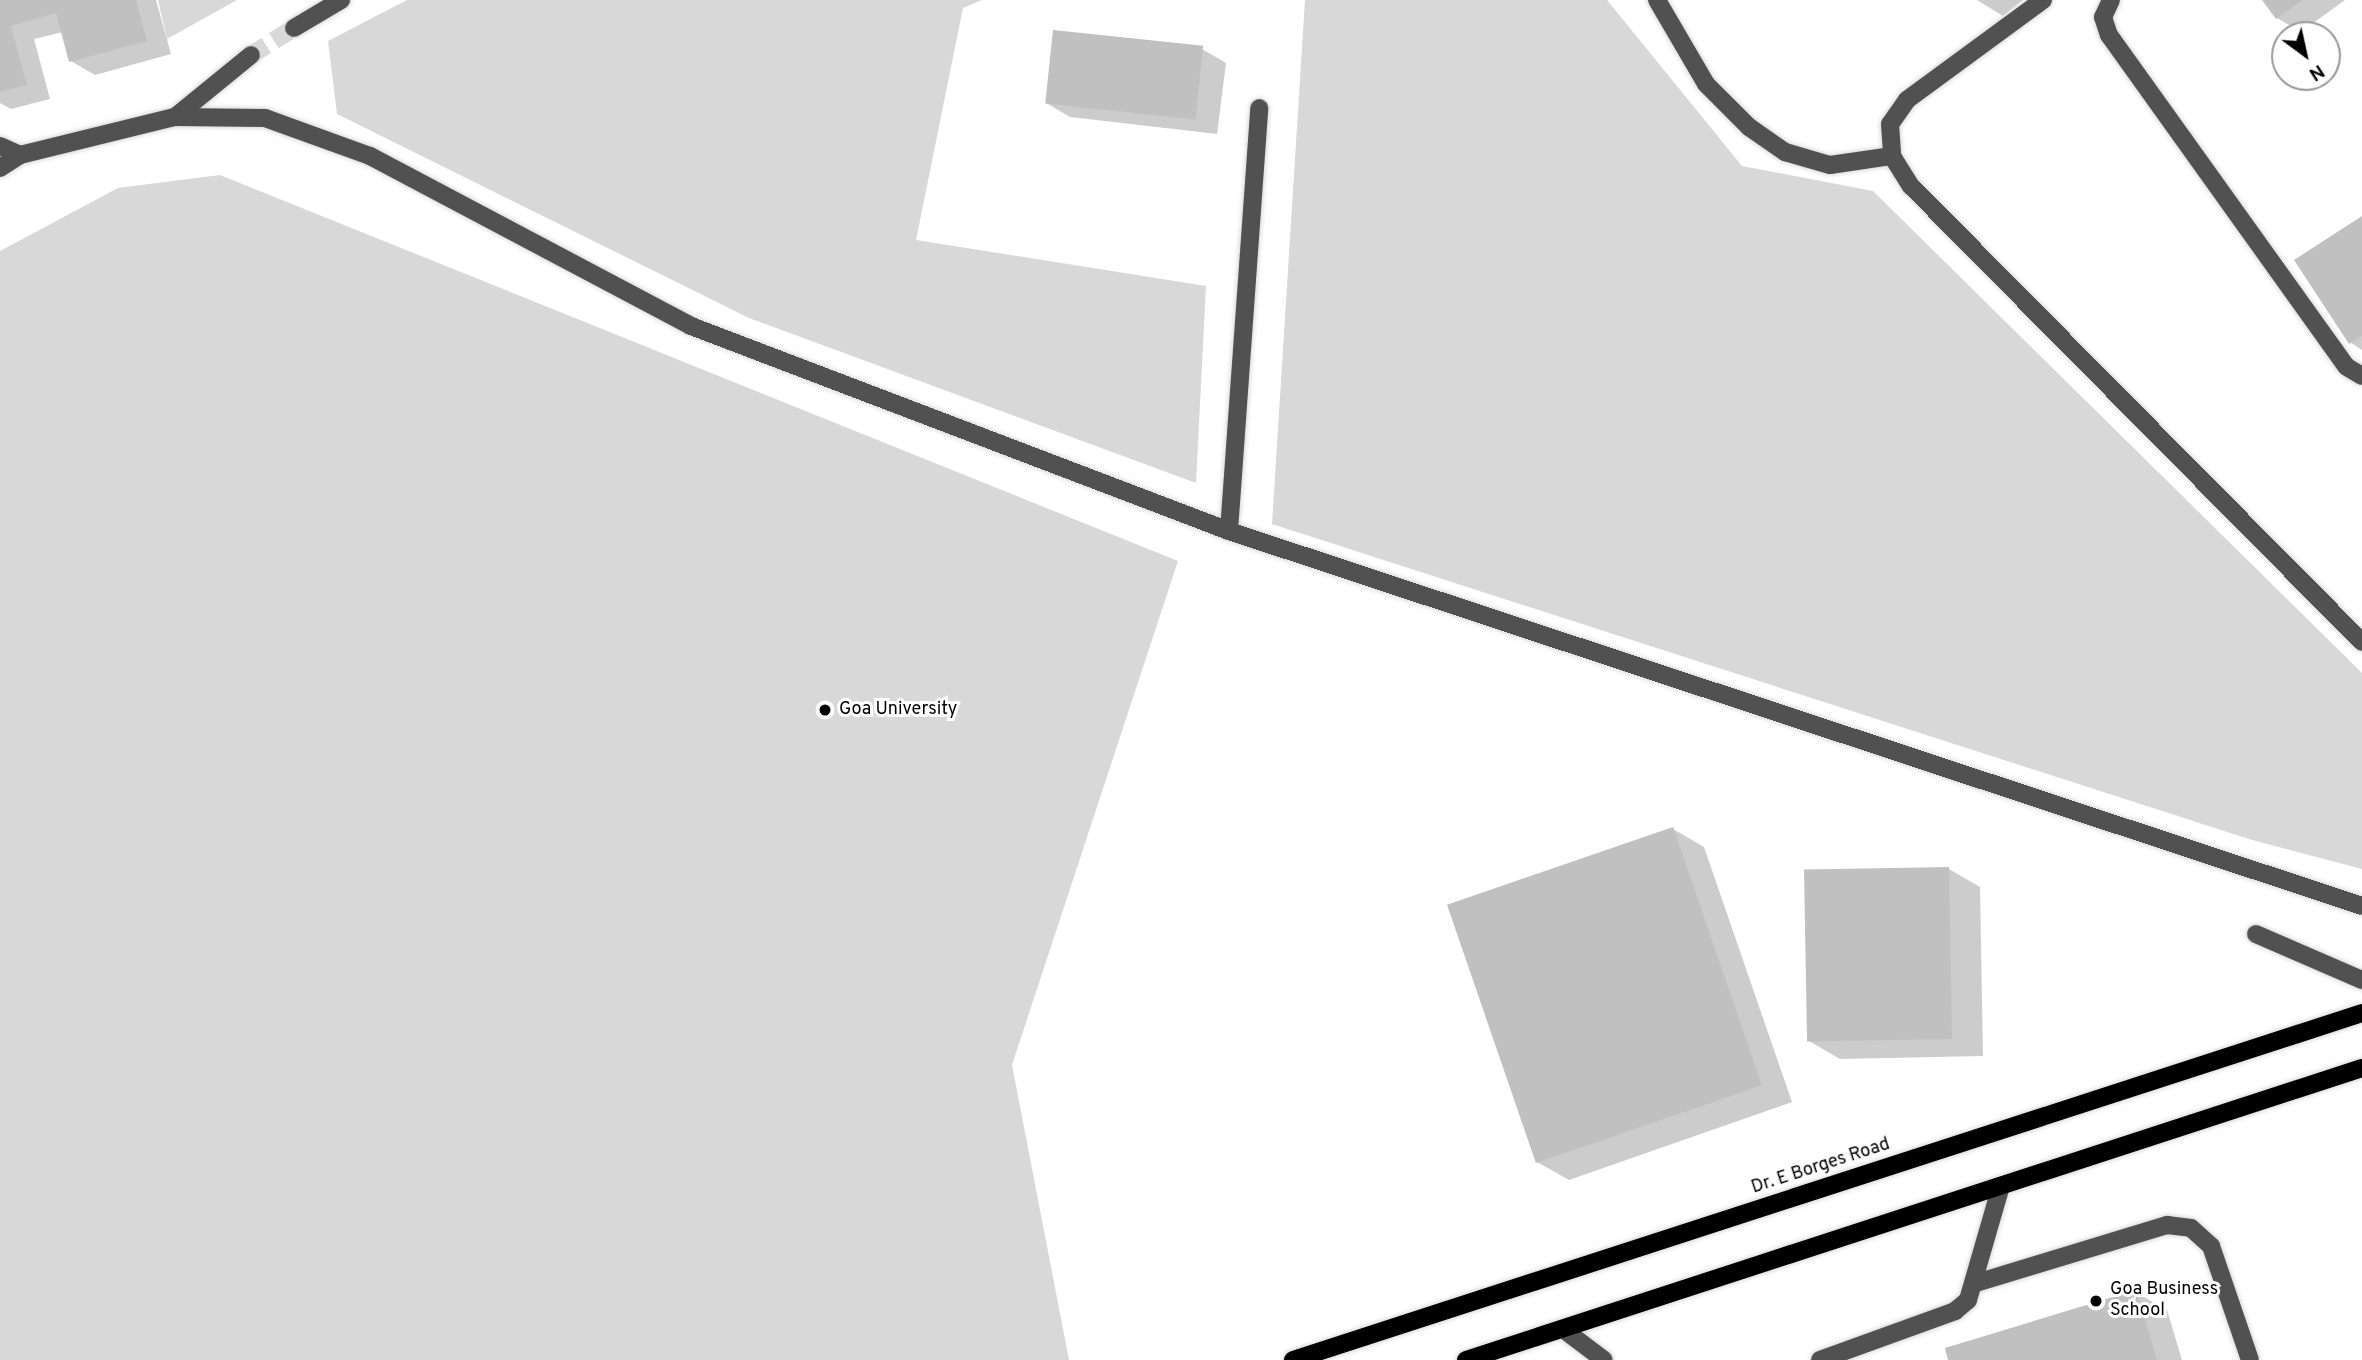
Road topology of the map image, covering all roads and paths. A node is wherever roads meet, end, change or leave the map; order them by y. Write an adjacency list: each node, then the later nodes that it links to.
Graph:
1 (341, 0): 5 (street)
2 (1657, 0): 11 (street)
3 (2043, 0): 11 (street)
4 (2111, 0): 13 (street)
5 (294, 28)
6 (251, 55): 8 (street)
7 (1259, 108): 14 (street)
8 (175, 117): 10 (street); 14 (street)
9 (0, 146): 10 (street)
10 (20, 155): 12 (street)
11 (1892, 156): 15 (street)
12 (0, 168)
13 (2362, 376)
14 (1229, 531): 16 (street)
15 (2362, 642)
16 (2362, 906)
17 (2256, 934): 18 (street)
18 (2362, 980)
19 (2362, 1013): 24 (main road, Dr. E Borges Road)
20 (2362, 1068): 21 (main road)
21 (2001, 1186): 22 (street); 23 (main road)
22 (1976, 1283): 27 (street); 28 (street)
23 (1563, 1329): 25 (main road); 26 (street)
24 (1293, 1360)
25 (1466, 1360)
26 (1604, 1360)
27 (1820, 1360)
28 (2250, 1360)

